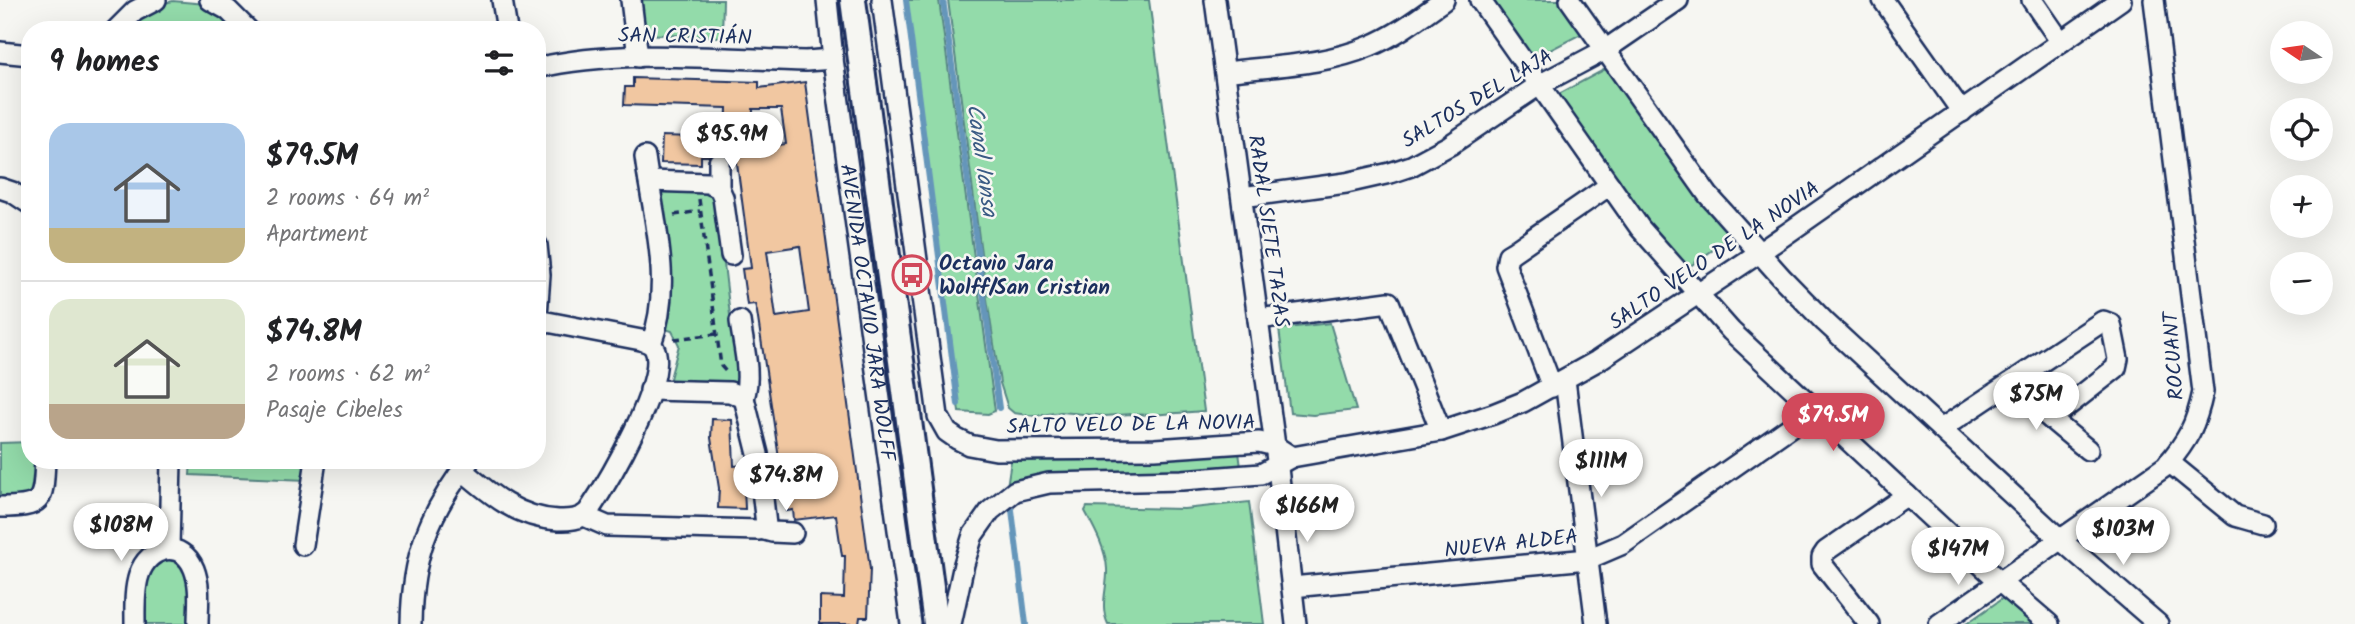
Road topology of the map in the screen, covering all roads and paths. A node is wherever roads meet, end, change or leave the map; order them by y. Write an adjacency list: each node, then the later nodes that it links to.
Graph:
1 (156, 0): 17 (street)
2 (210, 0): 18 (street)
3 (502, 0): 19 (street)
4 (631, 0): 24 (street)
5 (827, 0): 25 (street, AVENIDA OCTAVIO JARA WOLFF)
6 (853, 0): 83 (main road, AVENIDA OCTAVIO JARA WOLFF)
7 (882, 0): 58 (street, SALTO VELO DE LA NOVIA)
8 (1215, 0): 27 (street, RADAL SIETE TAZAS)
9 (1444, 0): 27 (street)
10 (1480, 0): 28 (street)
11 (1570, 0): 21 (street)
12 (1678, 0): 21 (street, SALTOS DEL LAJA)
13 (1883, 0): 29 (street)
14 (2032, 0): 20 (street)
15 (2121, 0): 20 (street, SALTO VELO DE LA NOVIA)
16 (2154, 0): 60 (street, ROCUANT)
17 (125, 21)
18 (239, 21)
19 (506, 21)
20 (2061, 42): 29 (street, SALTO VELO DE LA NOVIA)
21 (1605, 50): 28 (street, SALTOS DEL LAJA); 41 (street)
22 (0, 52): 23 (street)
23 (21, 54)
24 (638, 57): 25 (street, SAN CRISTIÁN); 26 (street, SAN CRISTIÁN)
25 (833, 59): 82 (street, AVENIDA OCTAVIO JARA WOLFF)
26 (546, 67)
27 (1225, 72): 37 (street, RADAL SIETE TAZAS)
28 (1539, 85): 34 (street); 37 (street, SALTOS DEL LAJA)
29 (1962, 112): 41 (street, SALTO VELO DE LA NOVIA)
30 (645, 157): 32 (street)
31 (719, 162): 36 (street)
32 (649, 181): 33 (street); 40 (street)
33 (696, 182): 36 (street); 39 (path)
34 (1610, 185): 43 (street); 50 (street)
35 (0, 188): 38 (street)
36 (719, 188): 42 (street)
37 (1242, 197): 44 (street, RADAL SIETE TAZAS)
38 (21, 198)
39 (700, 211): 40 (path); 47 (path)
40 (655, 218): 49 (street)
41 (1759, 253): 43 (street, SALTO VELO DE LA NOVIA); 56 (street)
42 (731, 255)
43 (1696, 293): 50 (street, SALTO VELO DE LA NOVIA); 54 (street)
44 (1258, 319): 57 (street); 58 (street, RADAL SIETE TAZAS)
45 (546, 320): 49 (street)
46 (740, 321): 53 (street)
47 (717, 334): 48 (path); 53 (path)
48 (674, 339)
49 (651, 344): 52 (street)
50 (1559, 383): 57 (street, SALTO VELO DE LA NOVIA); 76 (street)
51 (2009, 384): 55 (street); 55 (street); 56 (street)
52 (650, 390): 53 (street); 69 (street)
53 (744, 398): 71 (street)
54 (1816, 409): 67 (street); 76 (street, NUEVA ALDEA)
55 (2051, 419): 59 (street)
56 (1941, 429): 73 (street)
57 (1441, 431): 61 (street, SALTO VELO DE LA NOVIA)
58 (1275, 446): 61 (street, SALTO VELO DE LA NOVIA)
59 (2088, 450)
60 (2169, 462): 70 (street); 73 (street, ROCUANT)
61 (1283, 464): 78 (street); 84 (street, SALTO VELO DE LA NOVIA)
62 (44, 469): 68 (street)
63 (171, 469): 75 (street)
64 (315, 469): 74 (street)
65 (463, 469): 81 (street)
66 (470, 469): 69 (street)
67 (1907, 495): 77 (street); 87 (street)
68 (0, 507)
69 (584, 516): 71 (street)
70 (2263, 524)
71 (761, 529): 72 (street)
72 (793, 533)
73 (2061, 540): 77 (street, ROCUANT); 90 (street)
74 (303, 545)
75 (169, 549): 79 (street); 80 (street)
76 (1588, 559): 78 (street, NUEVA ALDEA); 86 (street)
77 (2000, 582): 88 (street, ROCUANT); 89 (street)
78 (1292, 587): 85 (street)
79 (135, 624)
80 (198, 624)
81 (411, 624)
82 (911, 624)
83 (936, 624)
84 (951, 624)
85 (1296, 624)
86 (1596, 624)
87 (1869, 624)
88 (1939, 624)
89 (2049, 624)
90 (2158, 624)

